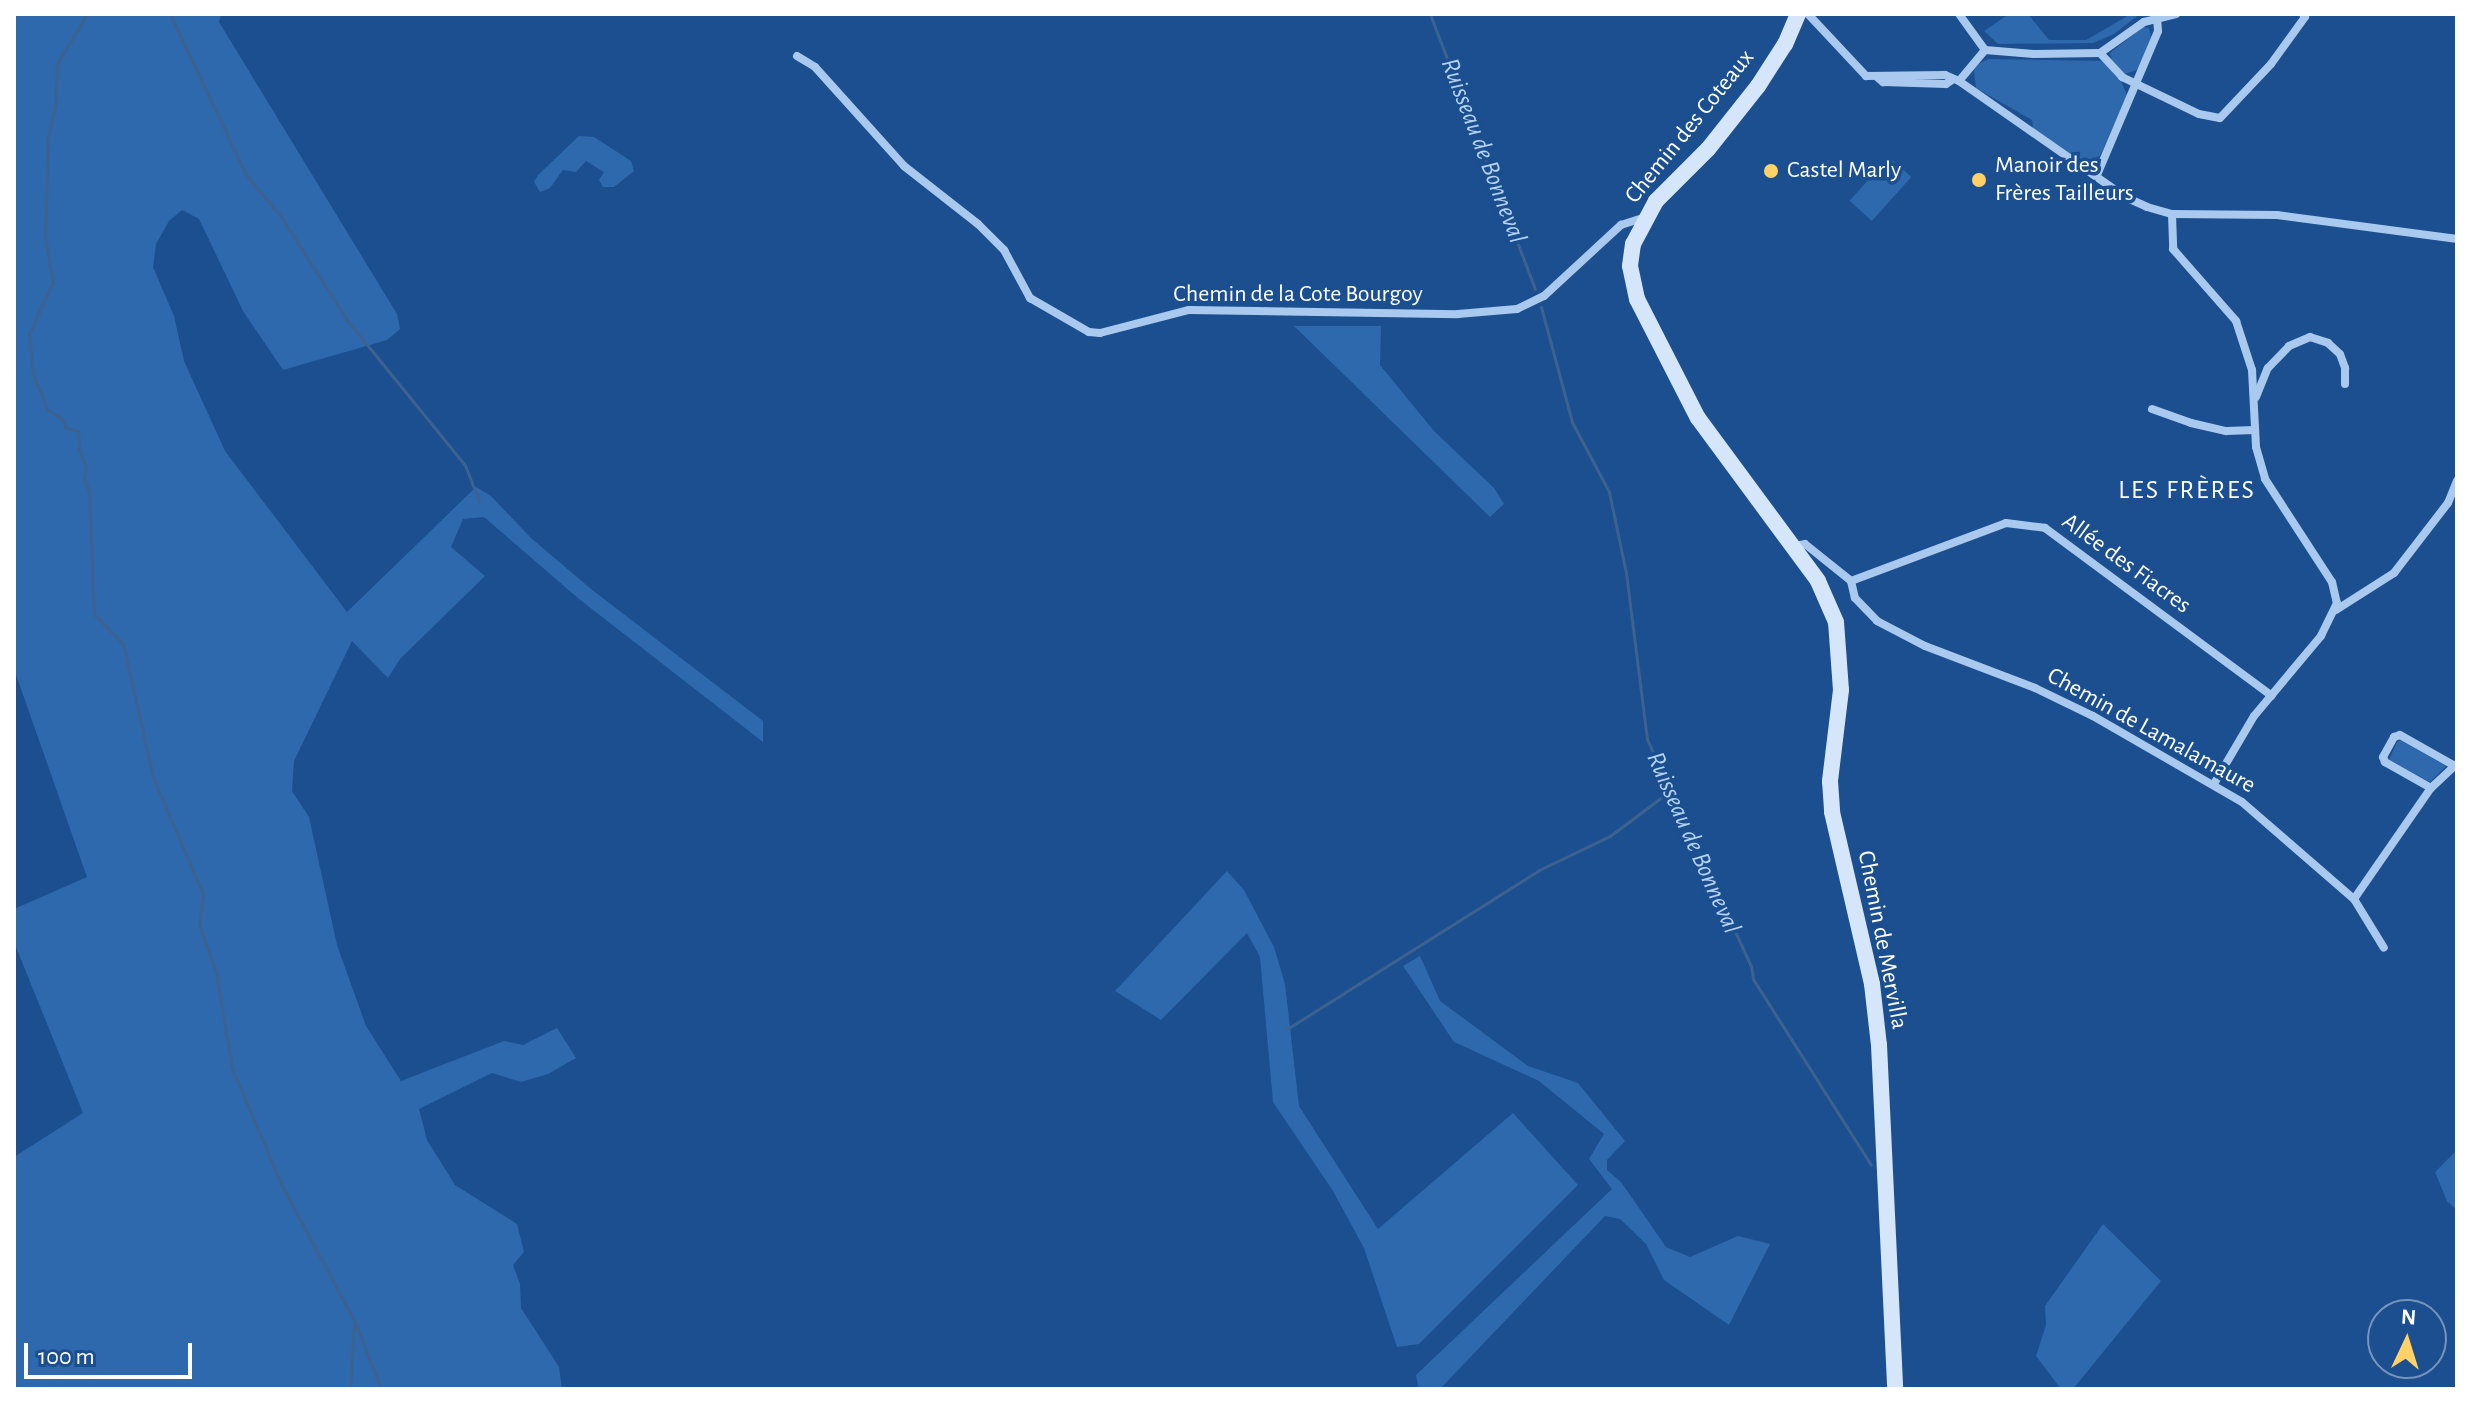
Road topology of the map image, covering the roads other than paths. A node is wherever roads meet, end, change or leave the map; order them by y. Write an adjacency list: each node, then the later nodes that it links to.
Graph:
1 (1798, 14): 14 (street, Chemin des Coteaux)
2 (1808, 14): 10 (street)
3 (1959, 14): 7 (street)
4 (2176, 14): 6 (street)
5 (2303, 14): 11 (street)
6 (2157, 15): 8 (street); 11 (street)
7 (1985, 50): 8 (street); 10 (street)
8 (2100, 53): 11 (street)
9 (797, 56): 14 (street, Chemin de la Cote Bourgoy)
10 (1955, 80): 12 (street)
11 (2137, 83): 12 (street)
12 (2097, 175): 13 (street)
13 (2172, 214): 15 (street); 17 (street)
14 (1646, 217): 21 (street, Chemin des Coteaux)
15 (2457, 239)
16 (2345, 384): 17 (street)
17 (2254, 402): 19 (street)
18 (2152, 409): 19 (street)
19 (2255, 430): 24 (street)
20 (2457, 481): 24 (street)
21 (1792, 546): 22 (street, Chemin de Lamalamaure); 23 (street, Chemin des Coteaux)
22 (1851, 581): 25 (street, Allée des Fiacres); 27 (street, Chemin de Lamalamaure)
23 (1828, 599): 31 (street, Chemin de Mervilla)
24 (2336, 610): 25 (street)
25 (2272, 696): 27 (street)
26 (2456, 765): 28 (street); 28 (street)
27 (2214, 784): 29 (street, Chemin de Lamalamaure)
28 (2431, 788): 29 (street)
29 (2354, 899): 30 (street, Chemin de Lamalamaure)
30 (2384, 948)
31 (1895, 1389)

